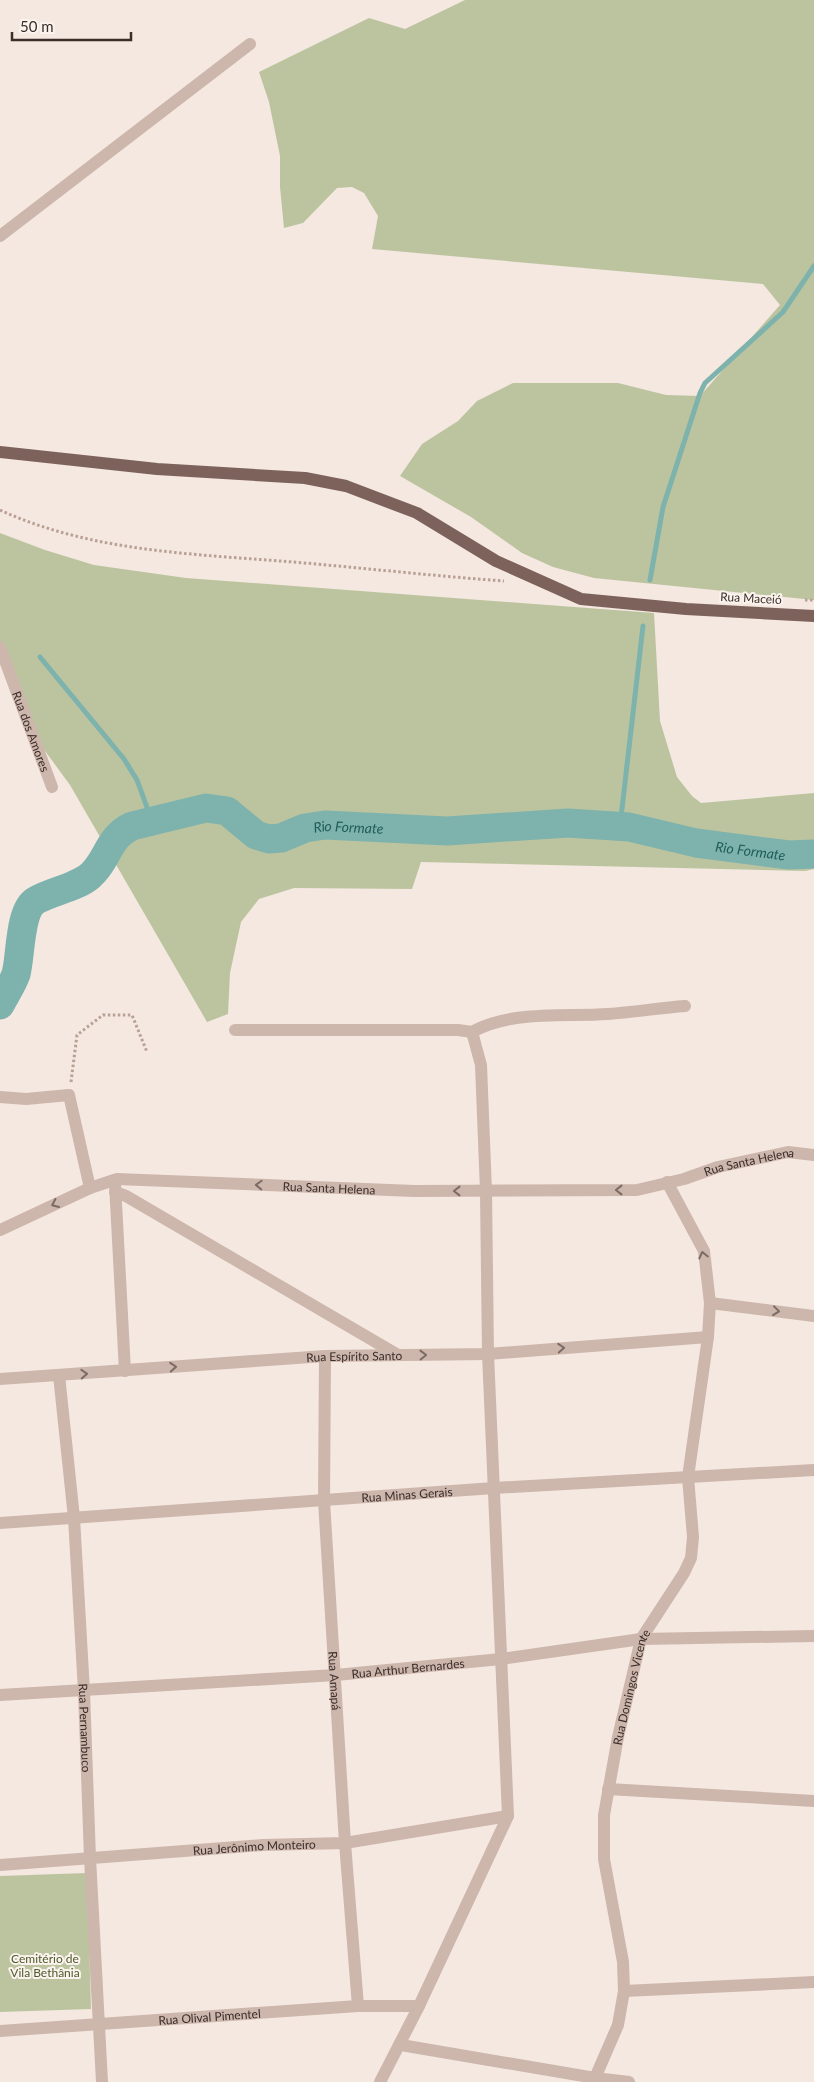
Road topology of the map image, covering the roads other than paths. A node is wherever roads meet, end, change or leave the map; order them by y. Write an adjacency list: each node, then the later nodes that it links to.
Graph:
1 (250, 44): 2 (street)
2 (0, 236)
3 (0, 452): 4 (main road, Rua Maceió)
4 (814, 616)
5 (0, 647): 6 (street, Rua dos Amores)
6 (52, 787)
7 (685, 1006): 9 (street)
8 (235, 1030): 9 (street)
9 (472, 1032): 15 (street)
10 (0, 1097): 14 (street)
11 (814, 1155): 12 (street, Rua Santa Helena)
12 (667, 1182): 15 (street, Rua Santa Helena, one-way to 15); 17 (street, Rua Domingos Vicente, one-way to 12)
13 (115, 1186): 14 (street, Rua Santa Helena); 15 (street, Rua Santa Helena, one-way to 13); 21 (street); 23 (street)
14 (90, 1188): 16 (street, Rua Santa Helena, one-way to 16)
15 (486, 1191): 20 (street)
16 (0, 1230)
17 (710, 1303): 18 (street, one-way to 18); 19 (street, Rua Domingos Vicente)
18 (814, 1316)
19 (708, 1337): 20 (street, Rua Espírito Santo, one-way to 19); 27 (street, Rua Domingos Vicente)
20 (488, 1354): 21 (street, Rua Espírito Santo, one-way to 20); 28 (street)
21 (398, 1355): 22 (street, Rua Espírito Santo)
22 (325, 1356): 23 (street, Rua Espírito Santo, one-way to 22); 29 (street, Rua Amapá)
23 (125, 1371): 24 (street, Rua Espírito Santo, one-way to 23)
24 (59, 1375): 25 (street, Rua Espírito Santo); 30 (street, Rua Pernambuco)
25 (0, 1379)
26 (814, 1470): 27 (street, Rua Minas Gerais)
27 (688, 1476): 28 (street, Rua Minas Gerais); 33 (street, Rua Domingos Vicente)
28 (494, 1488): 29 (street, Rua Minas Gerais); 34 (street)
29 (324, 1501): 30 (street, Rua Minas Gerais); 35 (street, Rua Amapá)
30 (74, 1518): 31 (street, Rua Minas Gerais); 36 (street, Rua Pernambuco)
31 (0, 1523)
32 (814, 1636): 33 (street, Rua Arthur Bernardes)
33 (641, 1639): 34 (street, Rua Arthur Bernardes); 38 (street, Rua Domingos Vicente)
34 (501, 1659): 35 (street, Rua Arthur Bernardes); 40 (street)
35 (336, 1675): 36 (street, Rua Arthur Bernardes); 41 (street, Rua Amapá)
36 (84, 1691): 37 (street, Rua Arthur Bernardes); 42 (street, Rua Pernambuco)
37 (0, 1695)
38 (608, 1789): 39 (street); 45 (street, Rua Domingos Vicente)
39 (814, 1801)
40 (508, 1816): 41 (street, Rua Jerônimo Monteiro); 47 (street)
41 (345, 1843): 42 (street, Rua Jerônimo Monteiro); 46 (street, Rua Amapá)
42 (90, 1858): 43 (street, Rua Jerônimo Monteiro); 48 (street, Rua Pernambuco)
43 (0, 1865)
44 (814, 1982): 45 (street)
45 (624, 1991): 51 (street, Rua Domingos Vicente)
46 (358, 2006): 47 (street, Rua Olival Pimentel); 48 (street, Rua Olival Pimentel)
47 (420, 2006): 50 (street)
48 (98, 2025): 49 (street, Rua Olival Pimentel); 52 (street, Rua Pernambuco)
49 (0, 2031)
50 (401, 2045): 51 (street); 53 (street)
51 (596, 2078): 54 (street)
52 (102, 2082)
53 (380, 2082)
54 (629, 2082)

